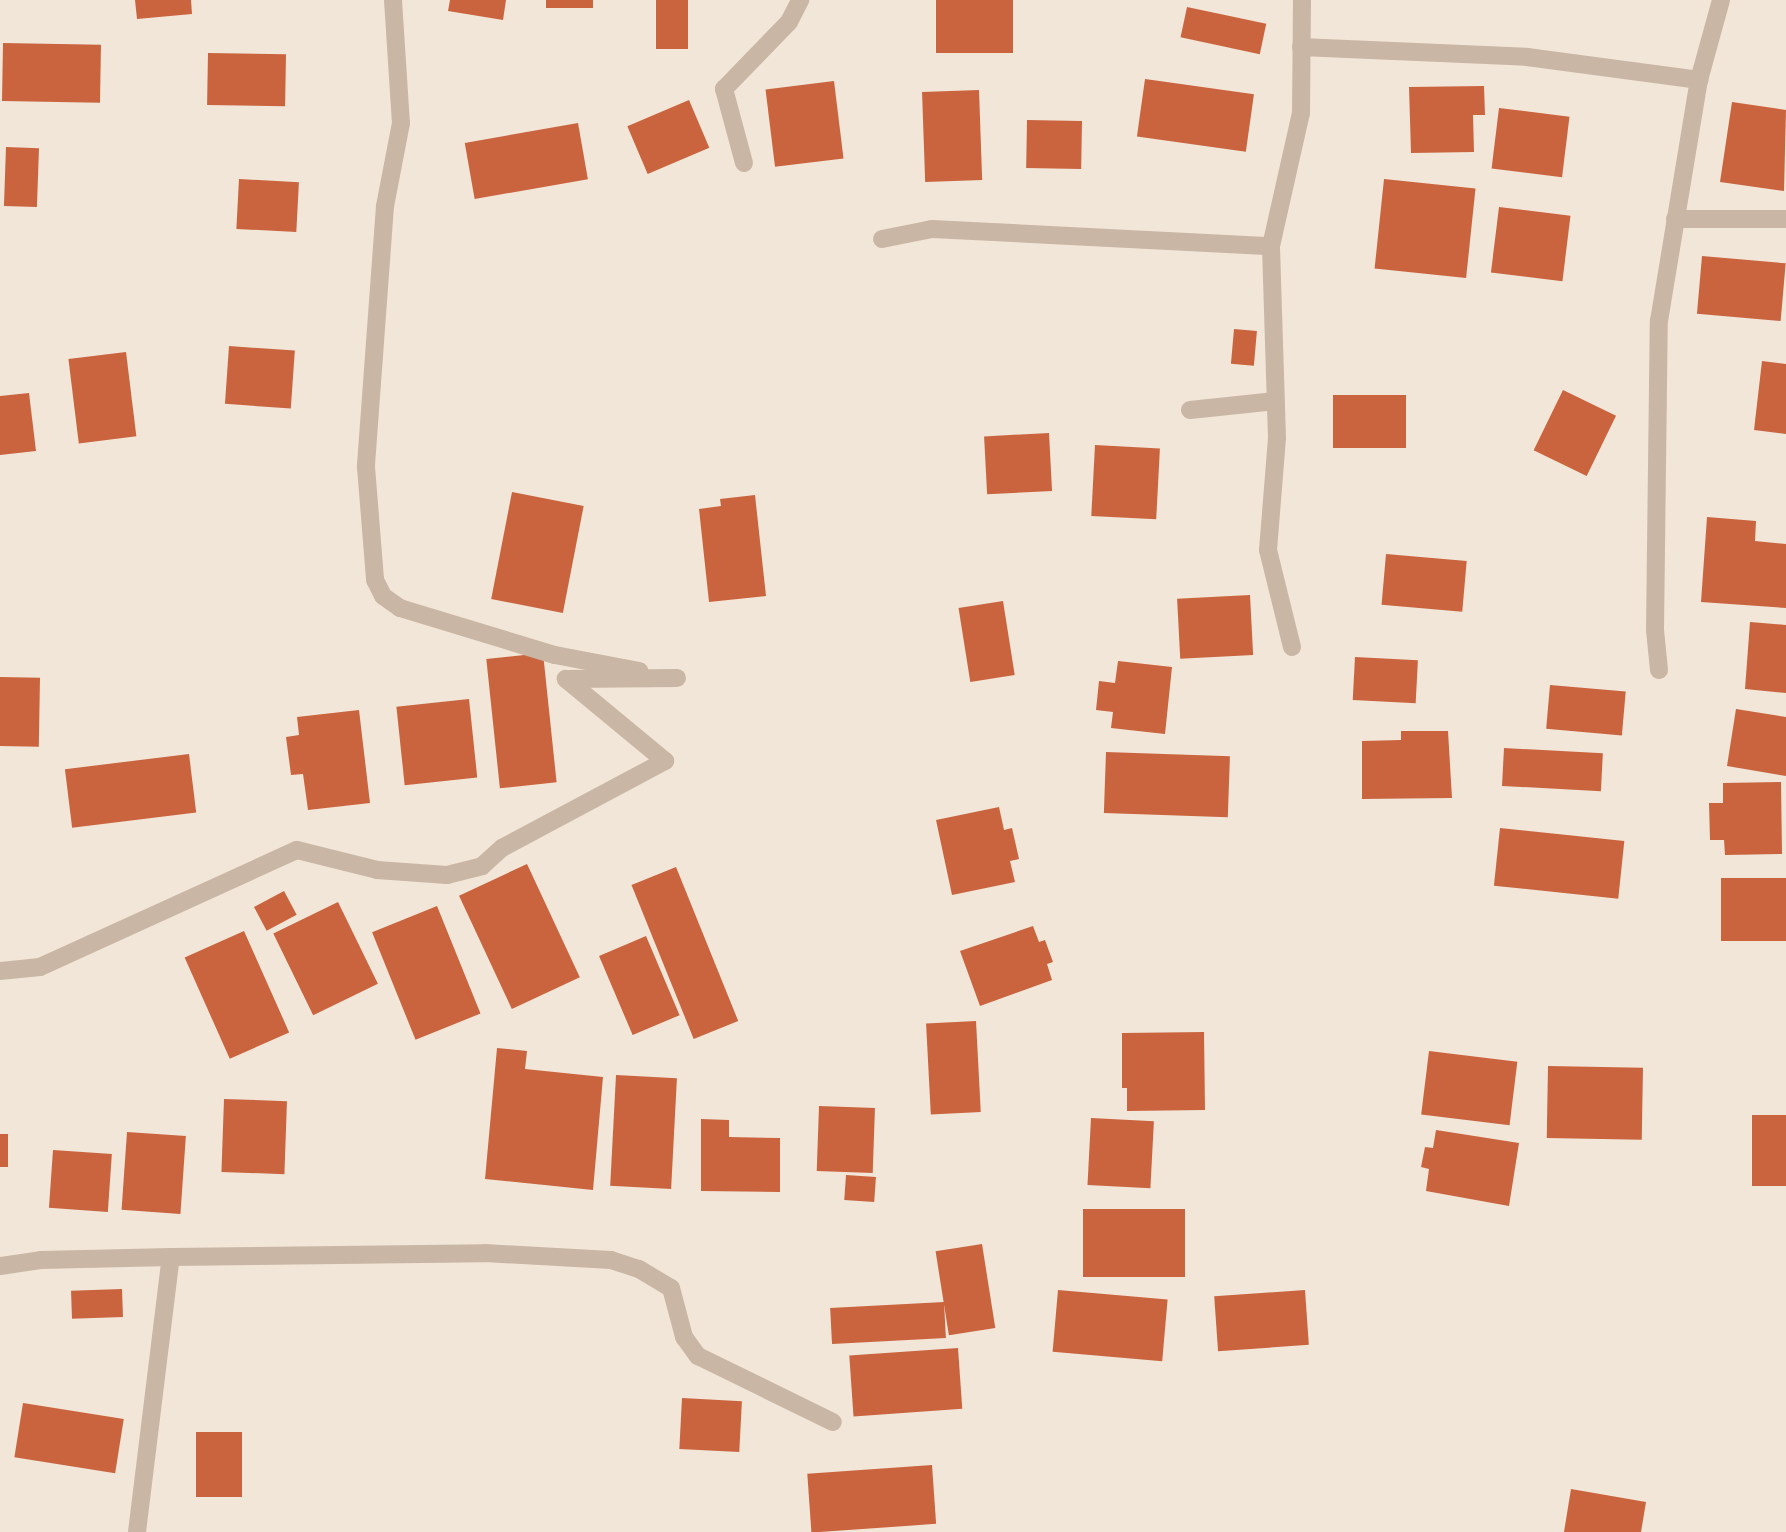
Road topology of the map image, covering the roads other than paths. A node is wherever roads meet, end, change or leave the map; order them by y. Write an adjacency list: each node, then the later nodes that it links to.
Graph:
1 (394, 0): 16 (street)
2 (800, 0): 7 (street)
3 (1302, 0): 5 (street)
4 (1721, 0): 6 (street)
5 (1301, 47): 6 (street); 11 (street)
6 (1699, 80): 8 (street)
7 (744, 163)
8 (1675, 219): 9 (street); 15 (street)
9 (1786, 219)
10 (882, 239): 11 (street)
11 (1270, 246): 12 (street)
12 (1276, 401): 13 (street); 14 (street)
13 (1190, 410)
14 (1292, 647)
15 (1659, 670)
16 (0, 971)
17 (171, 1257): 18 (street); 19 (street); 20 (street)
18 (0, 1266)
19 (833, 1422)
20 (137, 1532)

